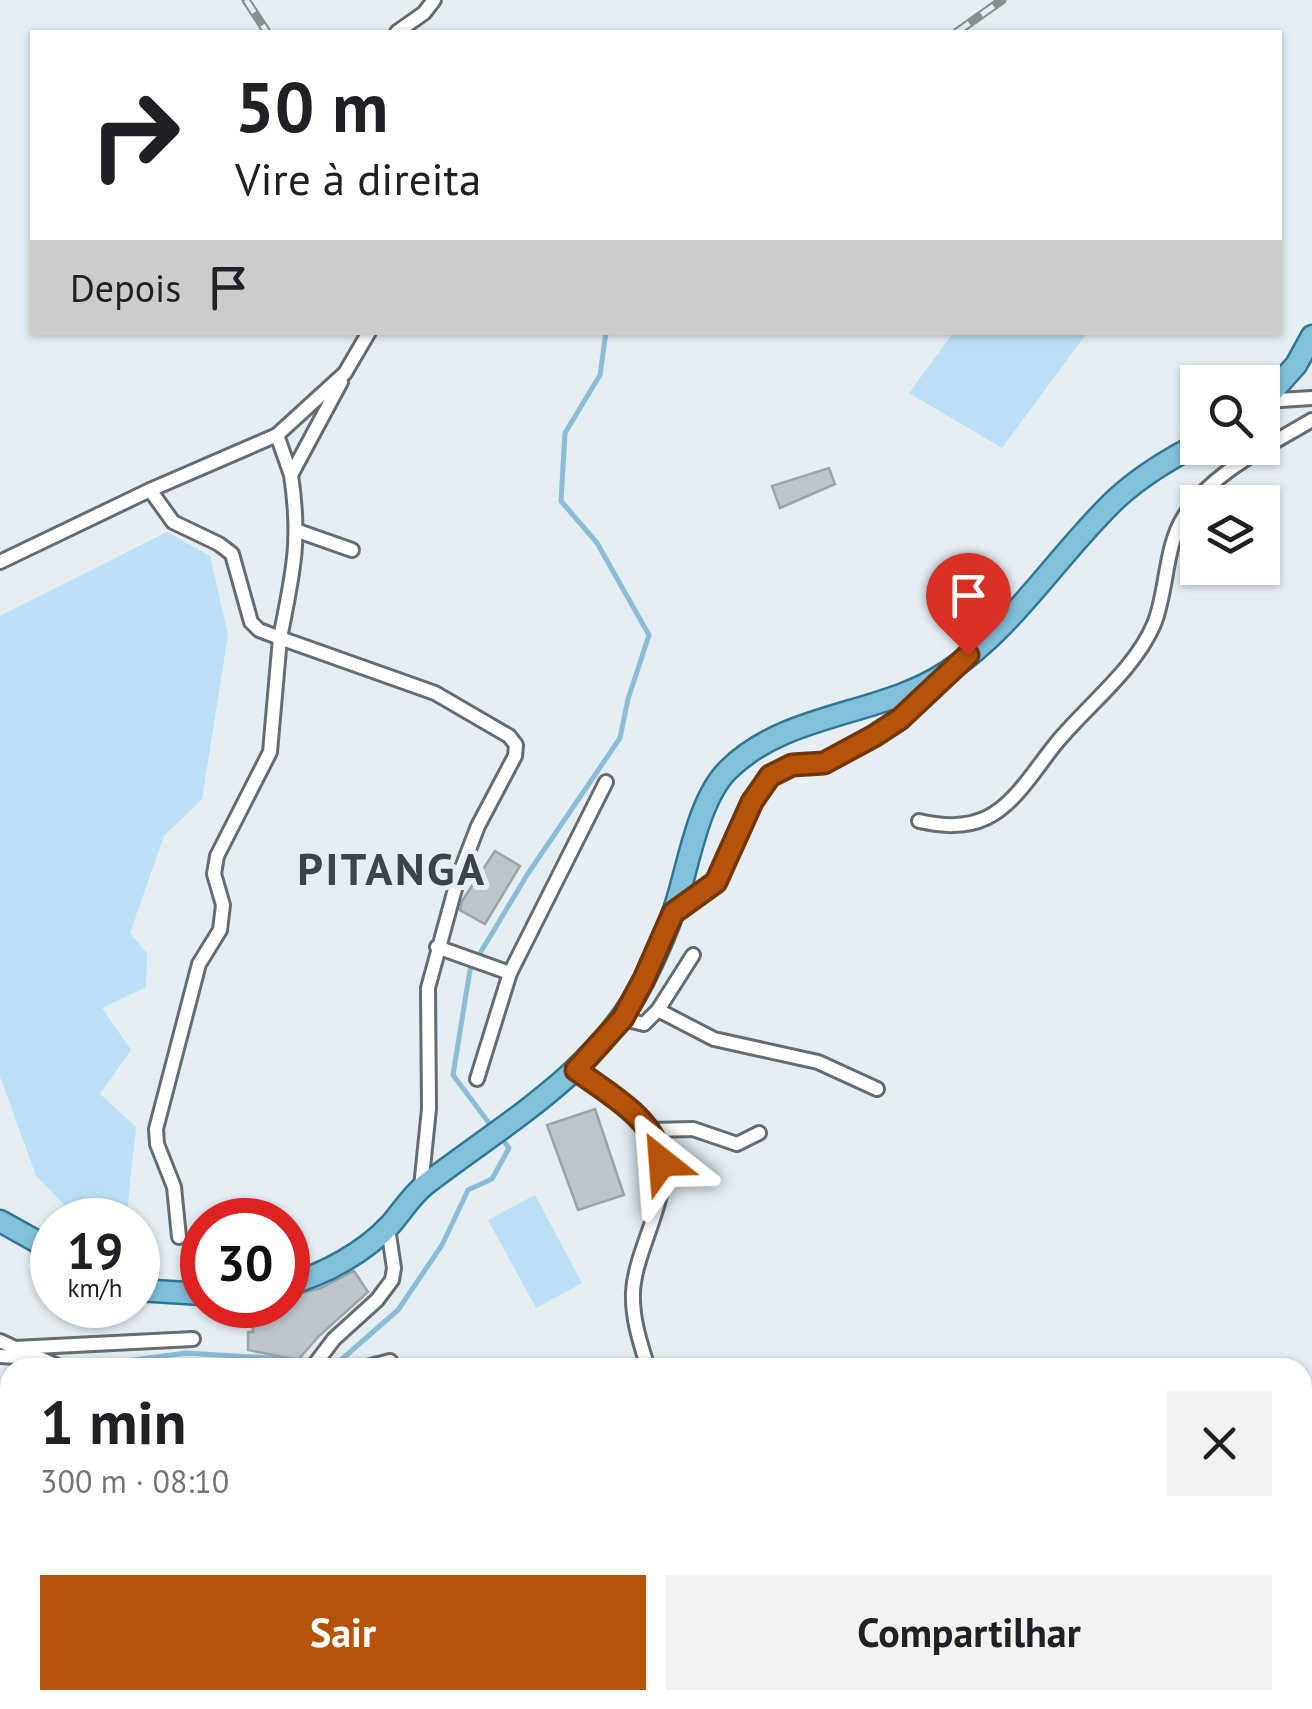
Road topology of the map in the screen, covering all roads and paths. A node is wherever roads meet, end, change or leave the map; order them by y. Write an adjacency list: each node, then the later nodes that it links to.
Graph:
1 (434, 0): 2 (street)
2 (400, 30)
3 (367, 335): 5 (street)
4 (1312, 336): 6 (main road)
5 (346, 373): 10 (street); 12 (street)
6 (1280, 383)
7 (1312, 398): 8 (street)
8 (1280, 401)
9 (1312, 420): 20 (street)
10 (278, 435): 12 (street); 13 (street)
11 (1180, 453): 18 (main road)
12 (291, 475): 14 (street)
13 (150, 490): 16 (street); 17 (street)
14 (298, 531): 15 (street); 17 (street)
15 (352, 550)
16 (0, 562)
17 (280, 638): 22 (street); 35 (street)
18 (946, 673): 21 (street); 21 (main road)
19 (606, 782): 24 (street)
20 (919, 822)
21 (673, 913): 26 (main road)
22 (437, 947): 24 (street); 32 (street)
23 (693, 955): 25 (street)
24 (510, 973): 28 (street)
25 (658, 1010): 26 (street); 29 (street)
26 (623, 1018): 27 (main road)
27 (576, 1070): 30 (street); 32 (main road)
28 (477, 1078)
29 (877, 1089)
30 (651, 1130): 31 (street); 43 (street)
31 (758, 1133)
32 (421, 1187): 34 (main road)
33 (0, 1221): 36 (main road)
34 (388, 1228): 37 (main road); 42 (street)
35 (179, 1237)
36 (30, 1238)
37 (310, 1275)
38 (192, 1339): 40 (street)
39 (0, 1341): 40 (street)
40 (15, 1348): 41 (street)
41 (42, 1358)
42 (320, 1358)
43 (645, 1358)

